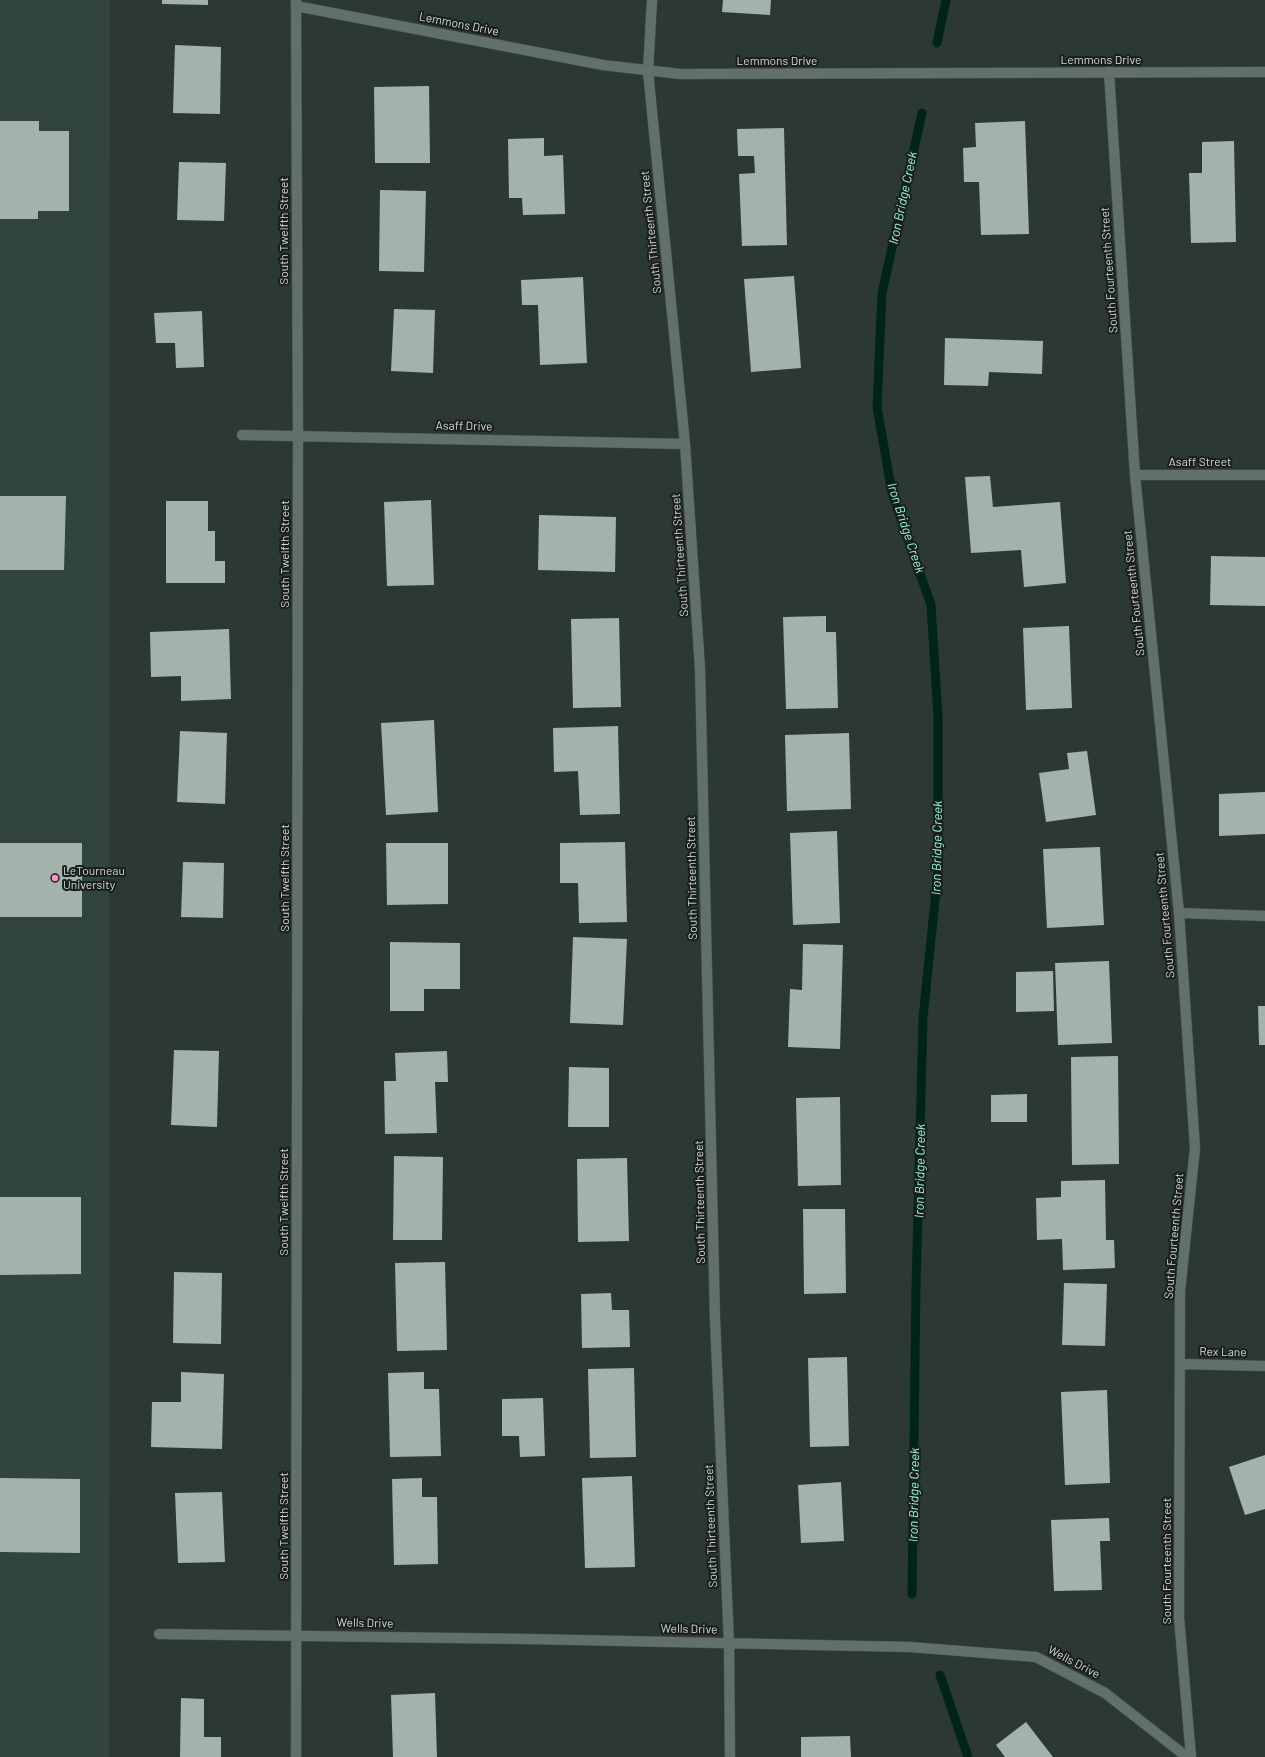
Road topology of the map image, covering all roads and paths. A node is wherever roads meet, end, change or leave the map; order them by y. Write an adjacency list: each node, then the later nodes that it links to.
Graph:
1 (652, 0): 3 (street, South Thirteenth Street)
2 (296, 3): 3 (street, Lemmons Drive); 7 (street, South Twelfth Street)
3 (648, 71): 4 (street, Lemmons Drive); 8 (street, South Thirteenth Street)
4 (1109, 72): 5 (street, Lemmons Drive); 9 (street, South Fourteenth Street)
5 (1265, 72)
6 (242, 435): 7 (street, Asaff Drive)
7 (298, 436): 8 (street, Asaff Drive); 16 (street, South Twelfth Street)
8 (685, 444): 17 (street, South Thirteenth Street)
9 (1135, 475): 10 (street, Asaff Street); 11 (street, South Fourteenth Street)
10 (1265, 475)
11 (1179, 913): 12 (street); 13 (street, South Fourteenth Street)
12 (1265, 916)
13 (1180, 1364): 14 (street, Rex Lane); 21 (street, South Fourteenth Street)
14 (1265, 1366)
15 (159, 1634): 16 (street, Wells Drive)
16 (297, 1636): 17 (street, Wells Drive); 18 (street, South Twelfth Street)
17 (728, 1643): 19 (street, South Thirteenth Street); 20 (street, Wells Drive)
18 (296, 1757)
19 (730, 1757)
20 (1187, 1757)
21 (1191, 1757)

